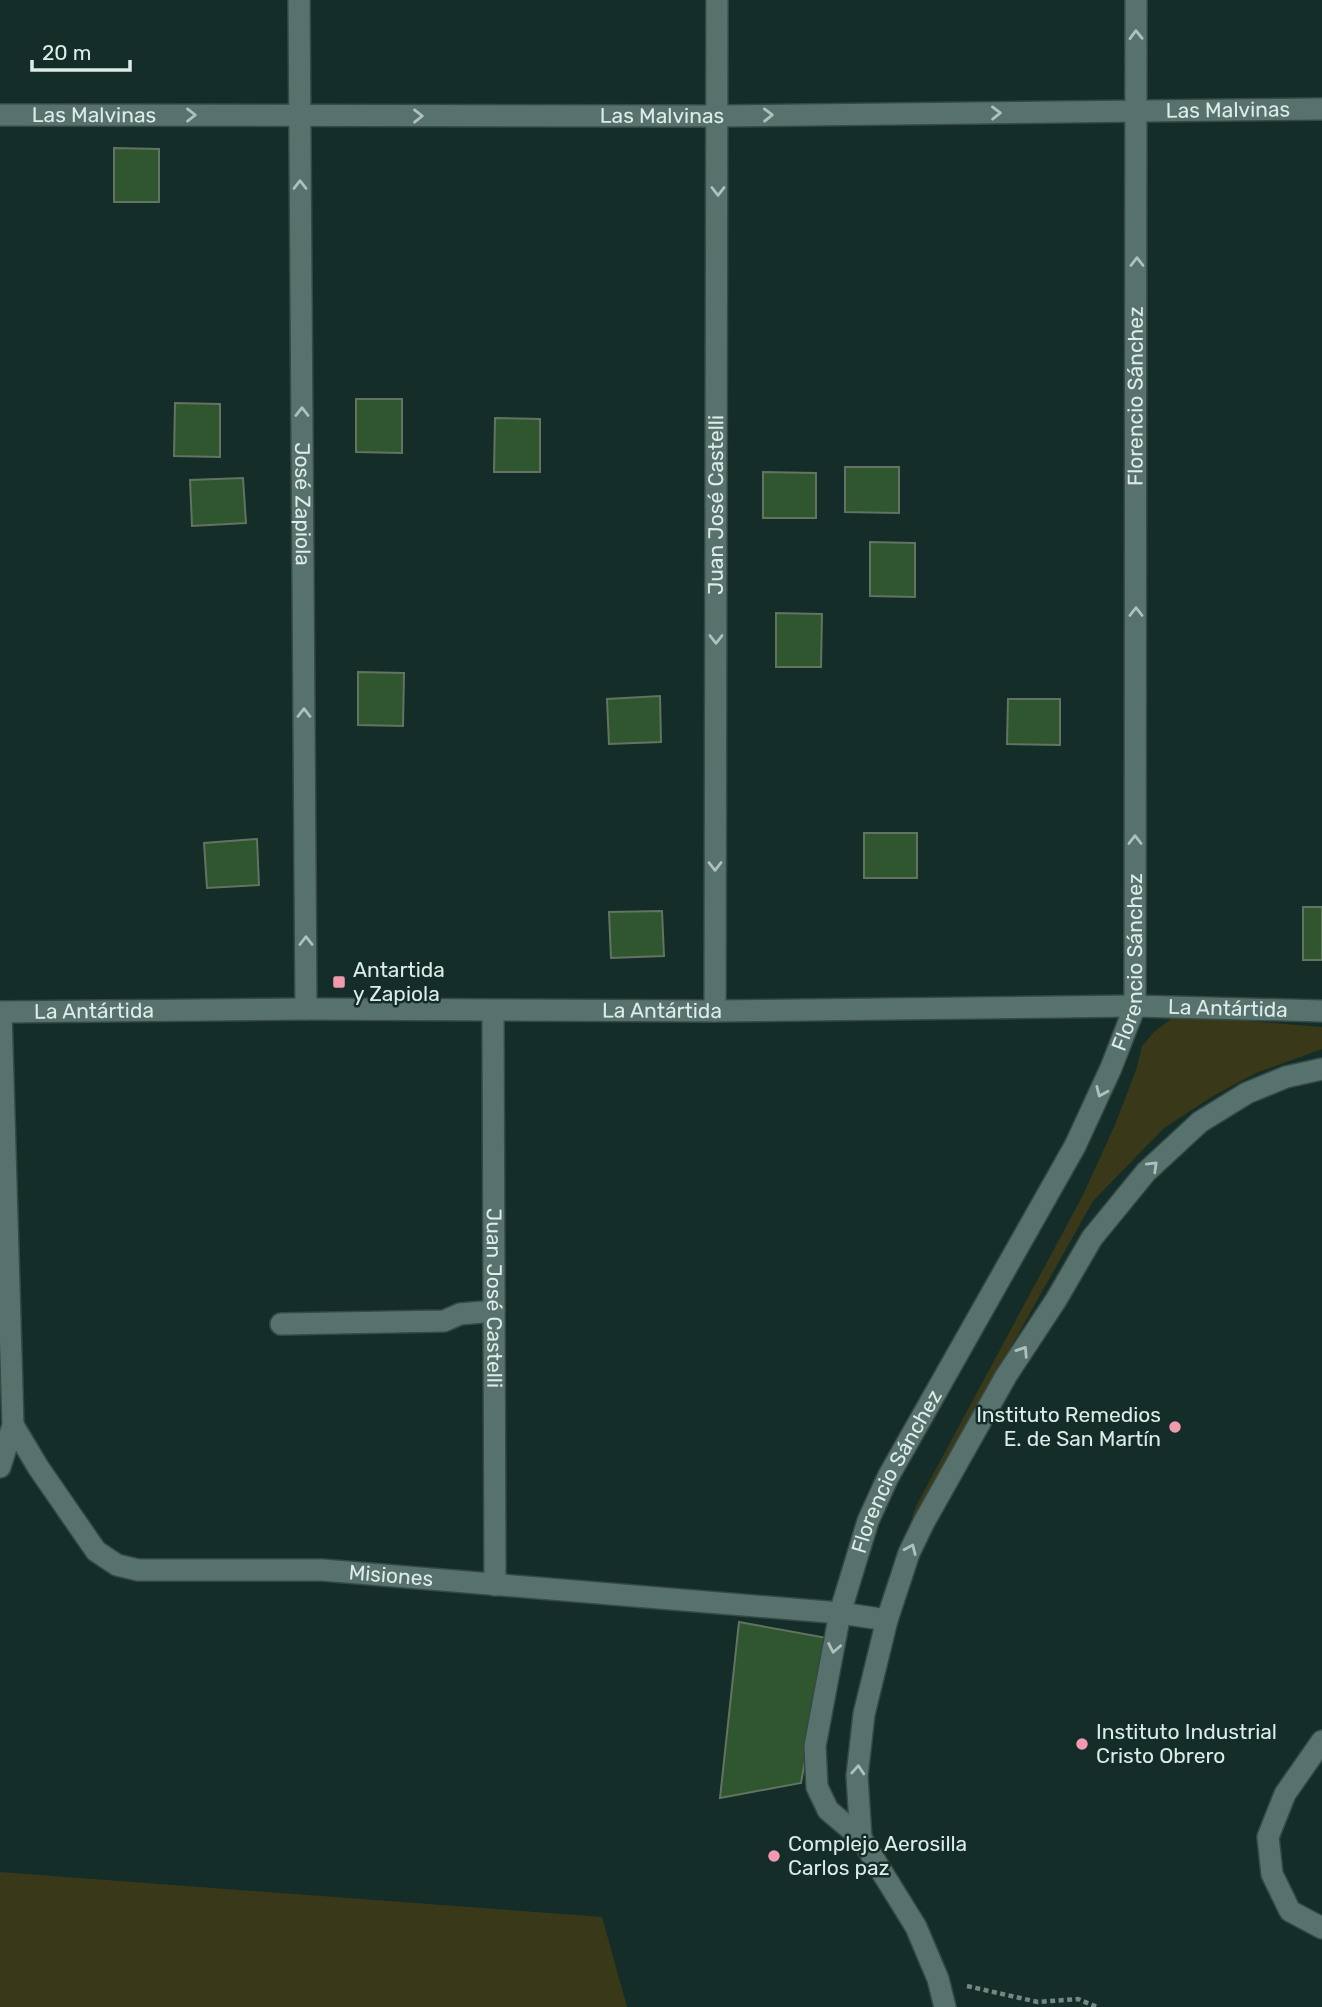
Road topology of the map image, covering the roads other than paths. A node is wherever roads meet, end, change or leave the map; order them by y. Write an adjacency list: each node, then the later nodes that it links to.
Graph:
1 (299, 0): 7 (street, José Zapiola)
2 (718, 0): 8 (street, Juan José Castelli)
3 (1136, 0): 5 (street, Florencio Sánchez, one-way to 3)
4 (1322, 109): 5 (street, Las Malvinas)
5 (1137, 111): 8 (street, Las Malvinas, one-way to 5); 9 (street, Florencio Sánchez, one-way to 5)
6 (0, 115): 7 (street, Las Malvinas, one-way to 7)
7 (300, 116): 8 (street, Las Malvinas, one-way to 8); 10 (street, José Zapiola, one-way to 7)
8 (718, 116): 12 (street, Juan José Castelli, one-way to 12)
9 (1135, 1006): 12 (street, La Antártida); 13 (street, La Antártida); 21 (street, Florencio Sánchez, one-way to 21)
10 (306, 1009): 11 (street, La Antártida); 14 (street, La Antártida)
11 (493, 1011): 12 (street, La Antártida); 16 (street, Juan José Castelli)
12 (715, 1011)
13 (1322, 1011)
14 (1, 1012): 18 (street)
15 (1322, 1069): 22 (street, Florencio Sánchez, one-way to 15)
16 (495, 1311): 17 (street); 20 (street, Juan José Castelli)
17 (281, 1324)
18 (13, 1425): 19 (street); 20 (street, Misiones)
19 (0, 1467)
20 (495, 1585): 21 (street, Misiones)
21 (840, 1613): 22 (street, Misiones); 24 (street, Florencio Sánchez, one-way to 24)
22 (887, 1620): 24 (street, Florencio Sánchez, one-way to 22)
23 (1322, 1741): 25 (street)
24 (860, 1838): 26 (street, Florencio Sánchez)
25 (1322, 1928)
26 (945, 2007)

